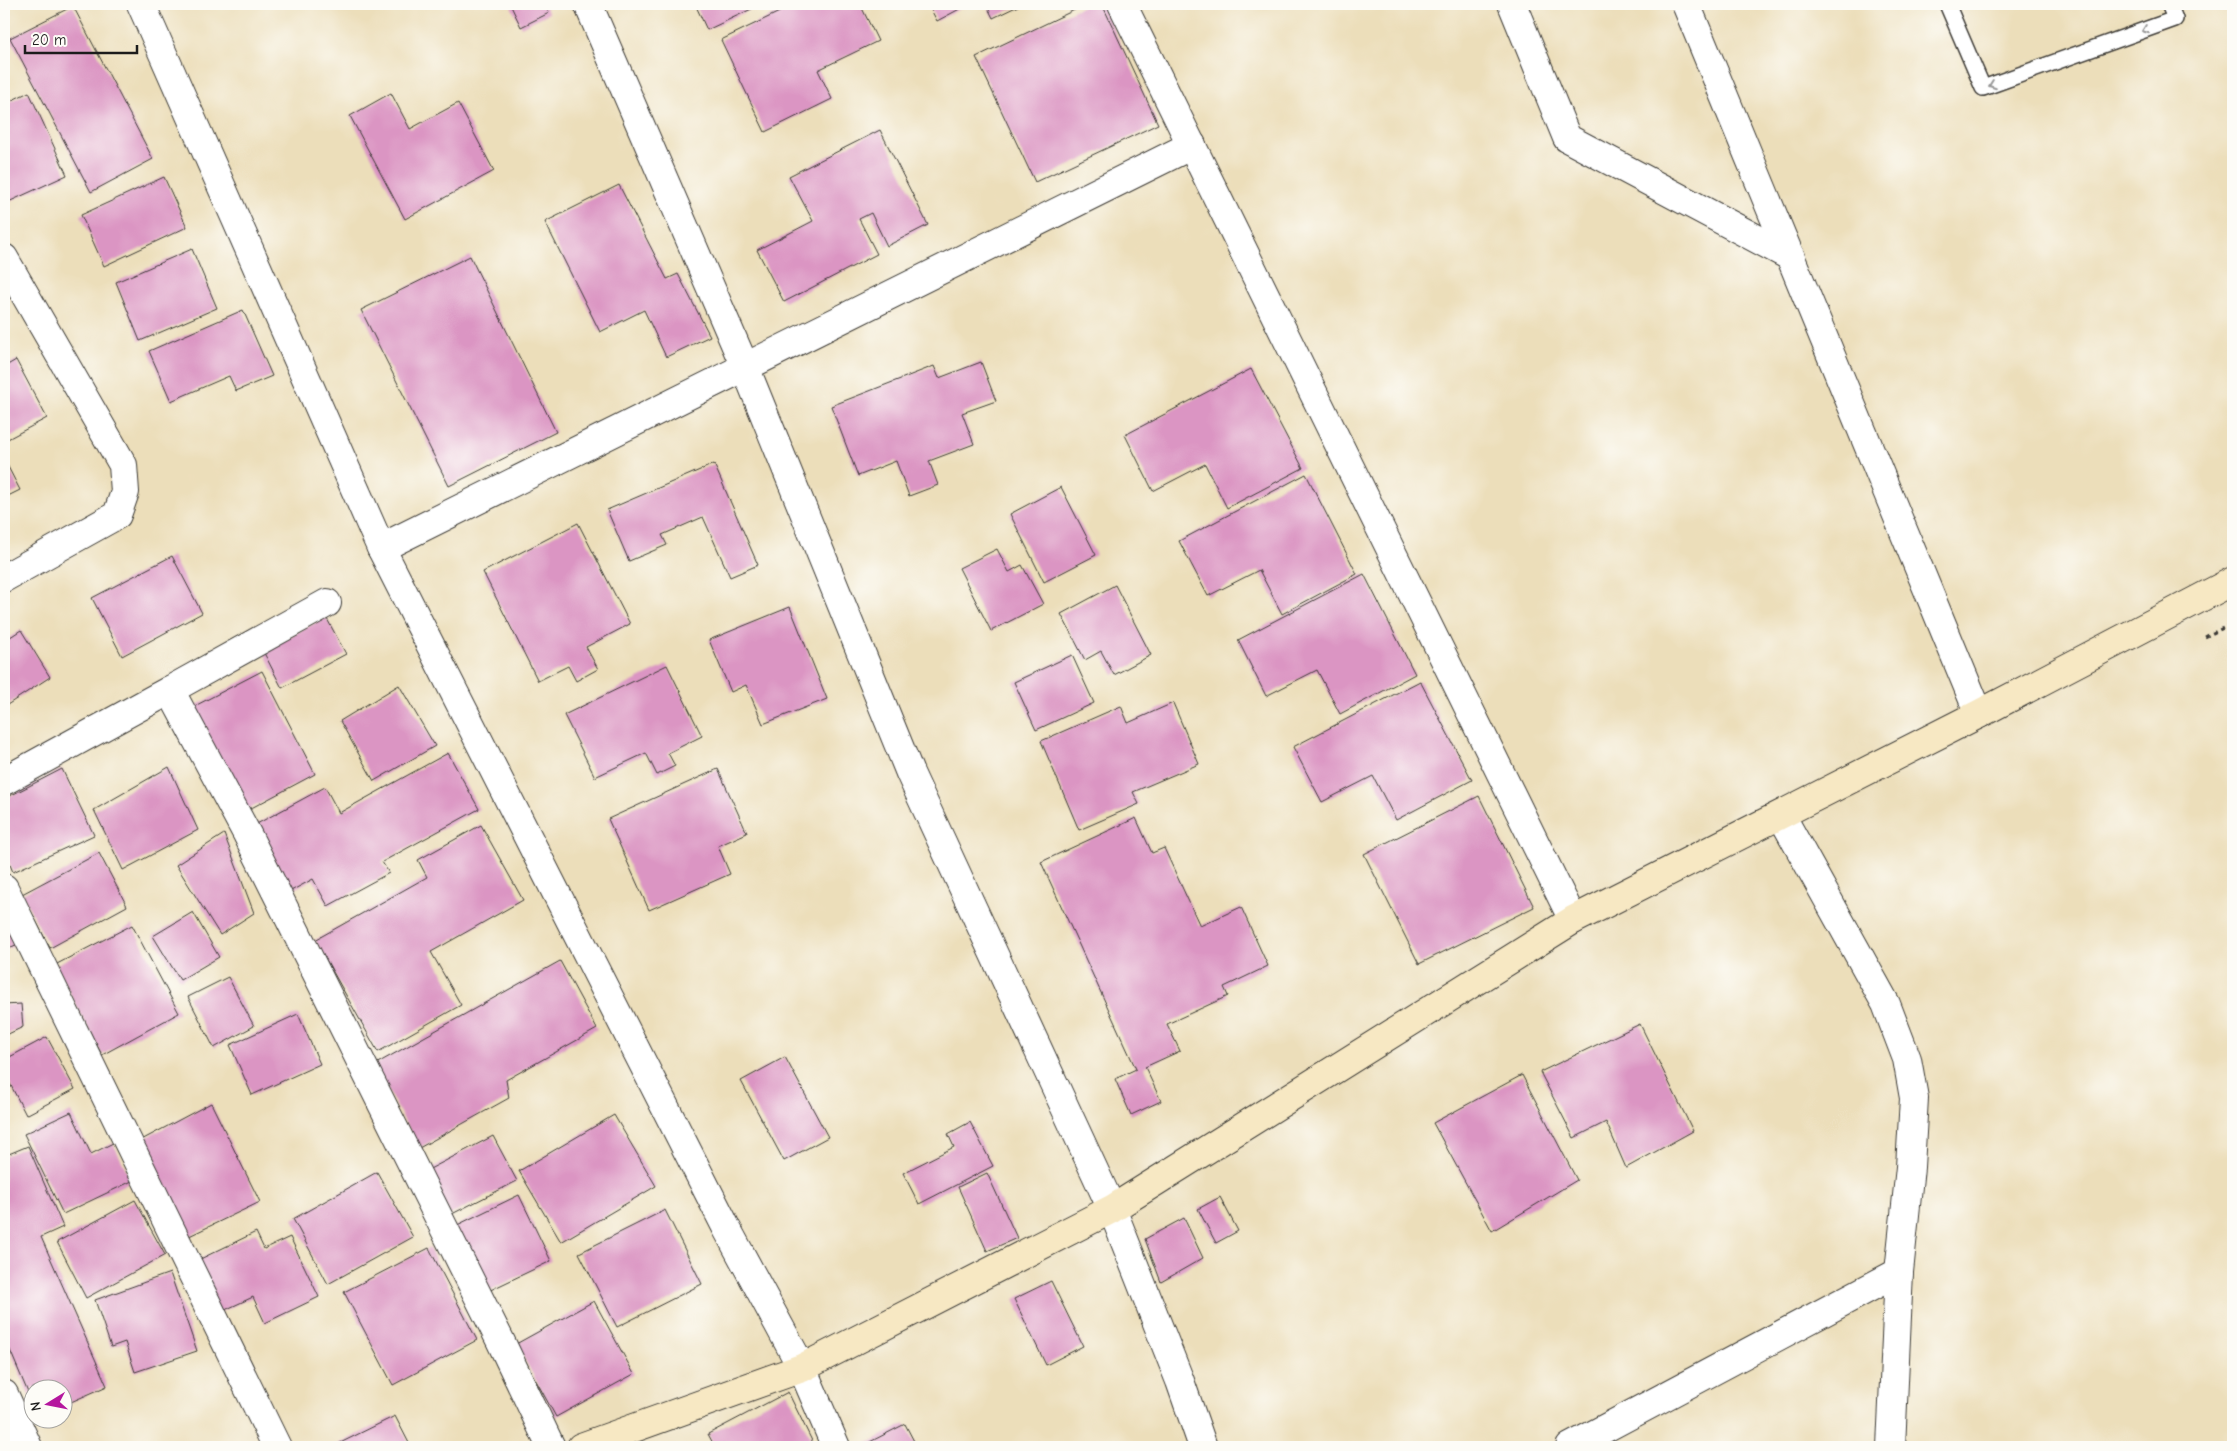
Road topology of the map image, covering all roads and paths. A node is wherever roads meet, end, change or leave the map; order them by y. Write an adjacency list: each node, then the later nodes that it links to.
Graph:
1 (141, 4): 12 (street)
2 (588, 4): 11 (street)
3 (1122, 4): 8 (street)
4 (1512, 4): 9 (street)
5 (1686, 4): 9 (street)
6 (1947, 4): 7 (lane, one-way to 6)
7 (2169, 4)
8 (1192, 145): 11 (street); 21 (street)
9 (1791, 257): 17 (street)
10 (4, 258): 13 (street)
11 (745, 367): 12 (street); 22 (street)
12 (381, 548): 24 (street)
13 (4, 578)
14 (2233, 581): 17 (street)
15 (327, 603): 16 (street)
16 (170, 690): 18 (street); 28 (street)
17 (1979, 714): 19 (street)
18 (4, 781)
19 (1781, 815): 21 (street); 23 (street)
20 (4, 888): 27 (street)
21 (1573, 920): 22 (street)
22 (1112, 1208): 24 (street); 31 (street)
23 (1899, 1272): 32 (street); 33 (street)
24 (802, 1368): 29 (street); 30 (street)
25 (4, 1394): 26 (street)
26 (28, 1447)
27 (277, 1447)
28 (550, 1447)
29 (581, 1447)
30 (836, 1447)
31 (1203, 1447)
32 (1570, 1447)
33 (1892, 1447)

